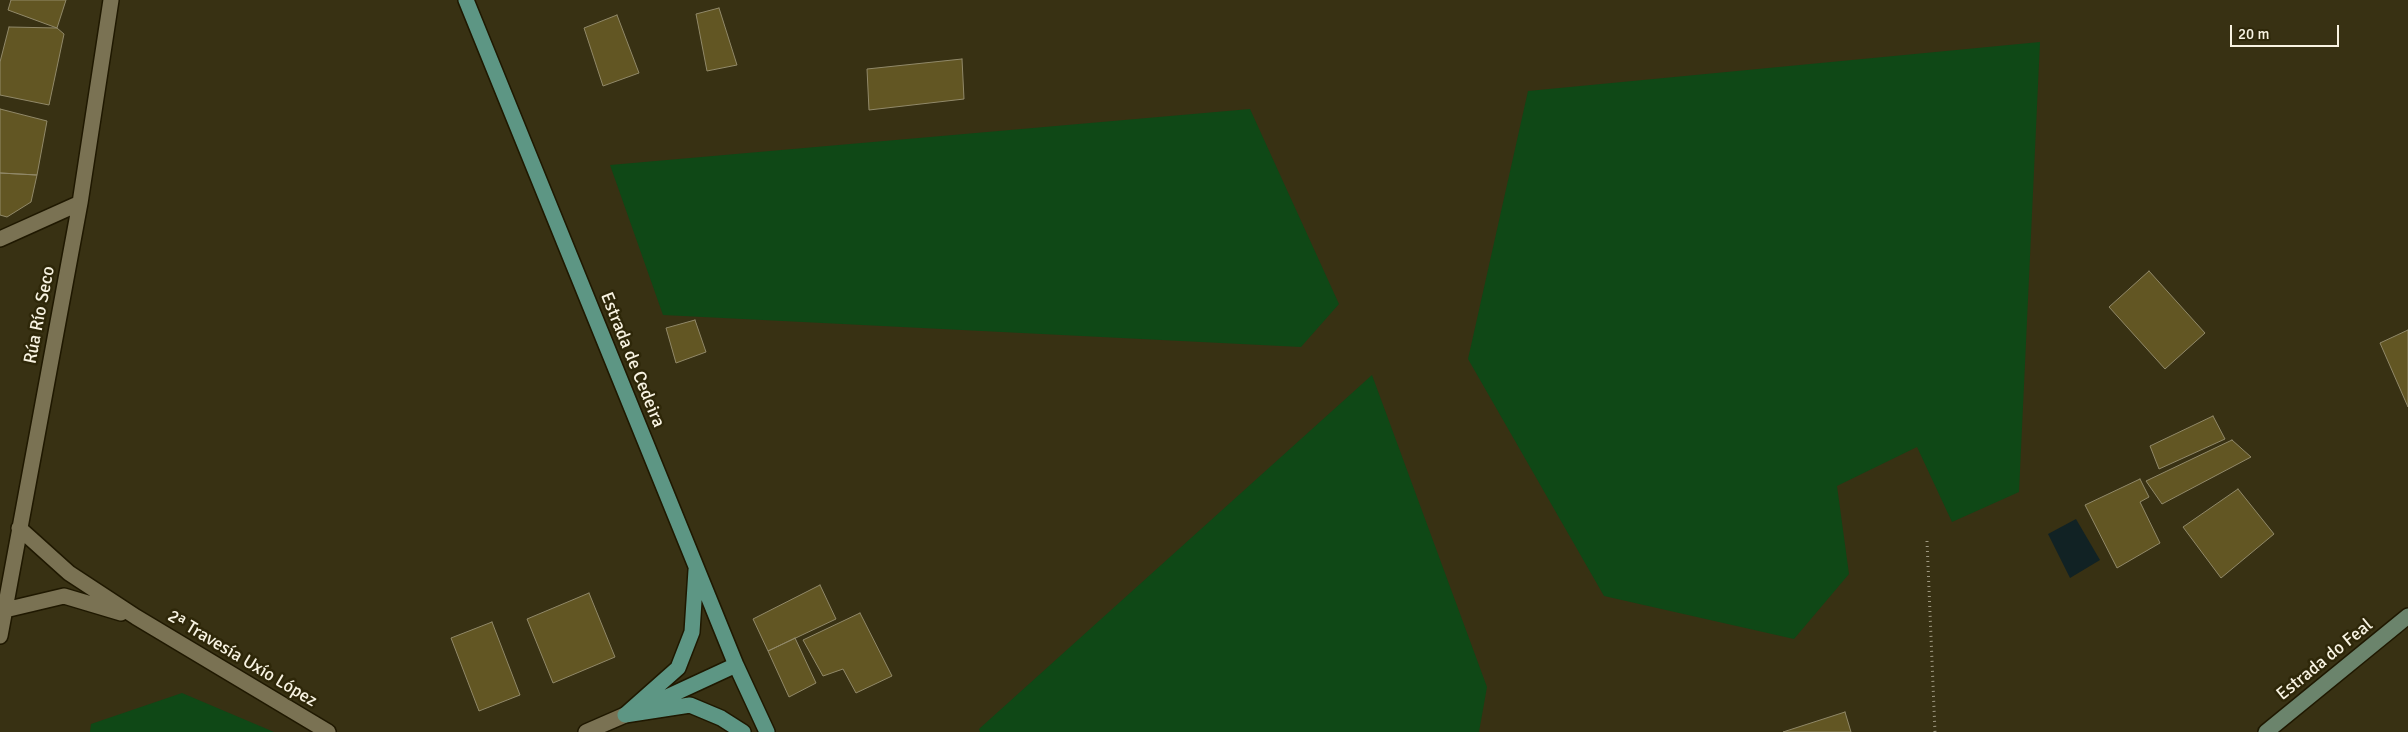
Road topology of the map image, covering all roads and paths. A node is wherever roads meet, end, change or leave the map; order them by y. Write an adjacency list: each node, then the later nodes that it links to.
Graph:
1 (112, 0): 3 (street, Rúa Río Seco)
2 (466, 0): 7 (main road, Estrada de Cedeira)
3 (80, 203): 4 (street); 5 (street, Rúa Río Seco)
4 (0, 239)
5 (20, 528): 8 (street, Rúa Río Seco); 10 (street)
6 (1927, 541): 18 (path)
7 (696, 566): 12 (main road, Estrada de Cedeira); 13 (main road)
8 (4, 610): 10 (street); 11 (street, Rúa Río Seco)
9 (2408, 616): 19 (main road, Estrada do Feal)
10 (136, 617): 14 (street, 2ª Travesía Uxío López)
11 (0, 636)
12 (736, 665): 13 (main road); 17 (main road, Estrada de Cedeira)
13 (625, 715): 15 (street); 16 (main road)
14 (328, 732)
15 (586, 732)
16 (743, 732)
17 (767, 732)
18 (1935, 732)
19 (2266, 732)

